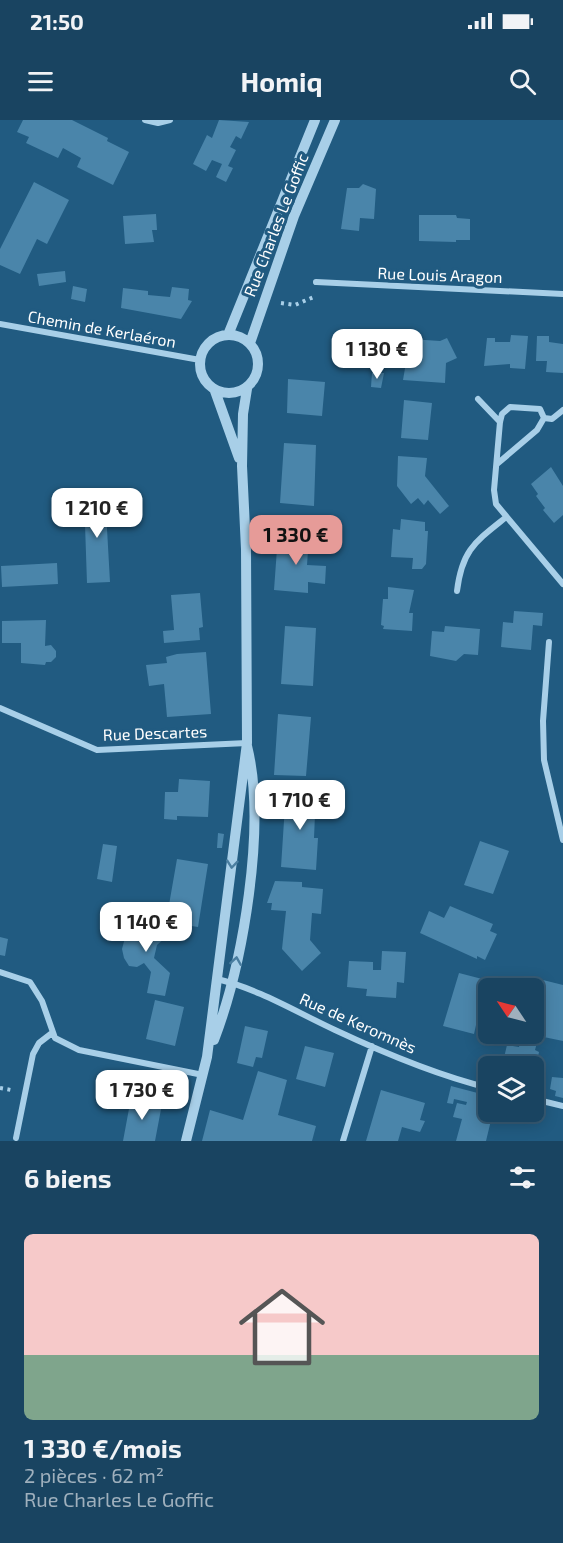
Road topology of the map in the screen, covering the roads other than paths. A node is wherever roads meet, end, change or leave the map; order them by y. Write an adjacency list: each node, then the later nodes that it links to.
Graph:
1 (145, 120): 2 (street)
2 (170, 120)
3 (315, 120): 8 (street, Rue Charles Le Goffic)
4 (335, 120): 9 (street, Rue Charles Le Goffic)
5 (316, 282): 6 (street, Rue Louis Aragon)
6 (563, 294)
7 (0, 324): 10 (street, Chemin de Kerlaéron)
8 (228, 335): 9 (street); 10 (street)
9 (250, 343): 11 (street)
10 (200, 360): 12 (street)
11 (247, 388): 12 (street); 18 (street)
12 (215, 391): 18 (street)
13 (477, 399): 16 (street)
14 (563, 410): 15 (street)
15 (544, 418): 16 (street); 17 (street)
16 (500, 422): 17 (street)
17 (497, 464): 19 (street)
18 (242, 466): 24 (street)
19 (505, 518): 20 (street); 21 (street)
20 (563, 584)
21 (457, 591)
22 (549, 642): 25 (street)
23 (0, 708): 24 (street, Rue Descartes)
24 (247, 743): 27 (street, one-way to 27); 28 (street, one-way to 24)
25 (563, 840)
26 (0, 972): 29 (street)
27 (217, 980): 28 (street, Rue de Keromnès); 31 (street)
28 (233, 983): 30 (street, Rue de Keromnès); 31 (street)
29 (52, 1033): 32 (street); 36 (street)
30 (372, 1046): 33 (street, Rue de Keromnès); 38 (street)
31 (207, 1057): 32 (street)
32 (203, 1076): 37 (street)
33 (478, 1085)
34 (544, 1101): 35 (street)
35 (563, 1106)
36 (16, 1138)
37 (186, 1141)
38 (343, 1141)

